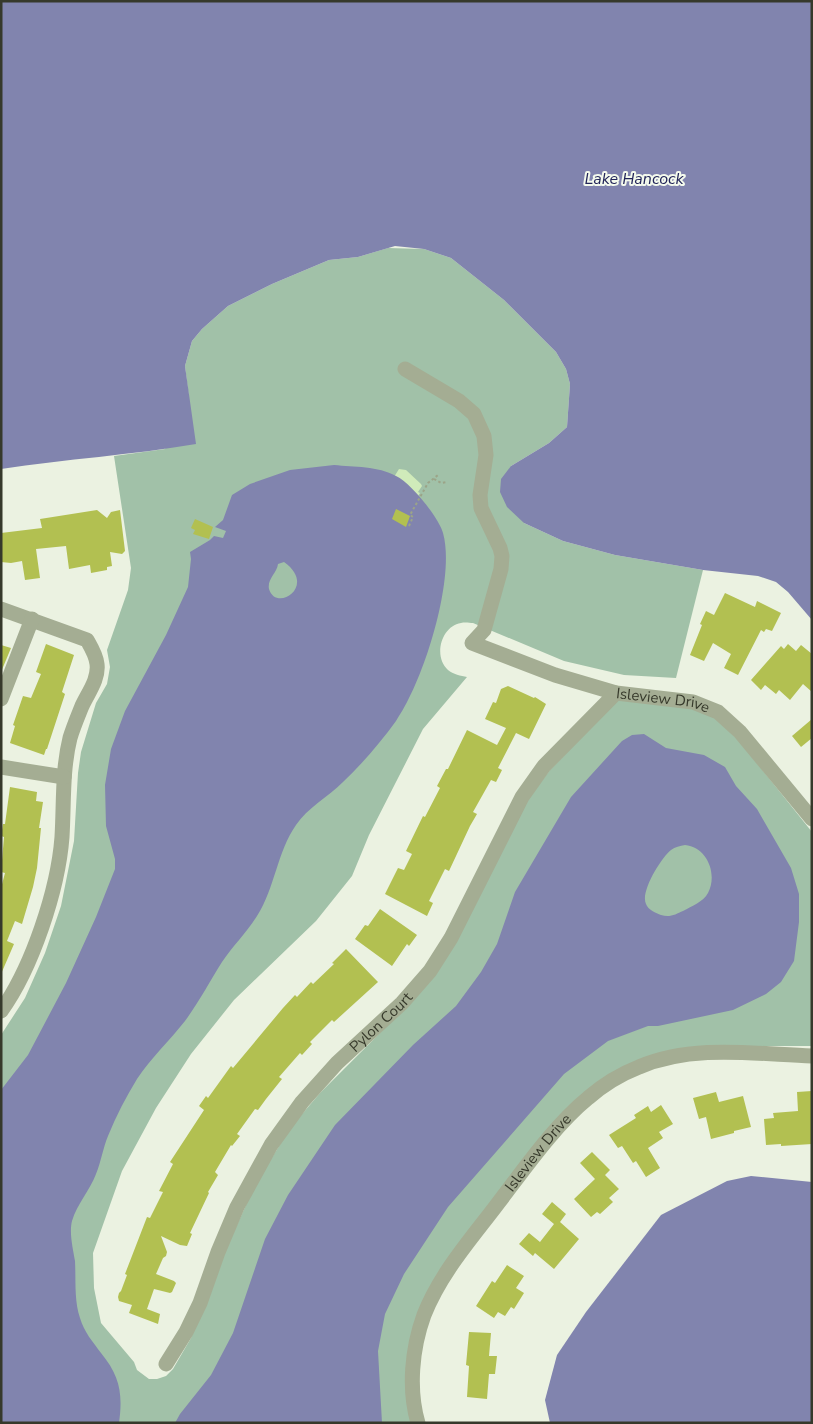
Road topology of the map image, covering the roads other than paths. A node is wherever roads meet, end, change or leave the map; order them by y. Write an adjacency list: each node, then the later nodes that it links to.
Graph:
1 (405, 369): 4 (street, Isleview Drive)
2 (1, 609): 3 (street)
3 (32, 619): 5 (street); 7 (street)
4 (616, 693): 8 (street, Isleview Drive); 11 (street, Pylon Court)
5 (2, 695)
6 (1, 767): 7 (street)
7 (64, 777): 9 (street)
8 (812, 819)
9 (1, 1011)
10 (812, 1056): 12 (street, Isleview Drive)
11 (166, 1364)
12 (418, 1423)

